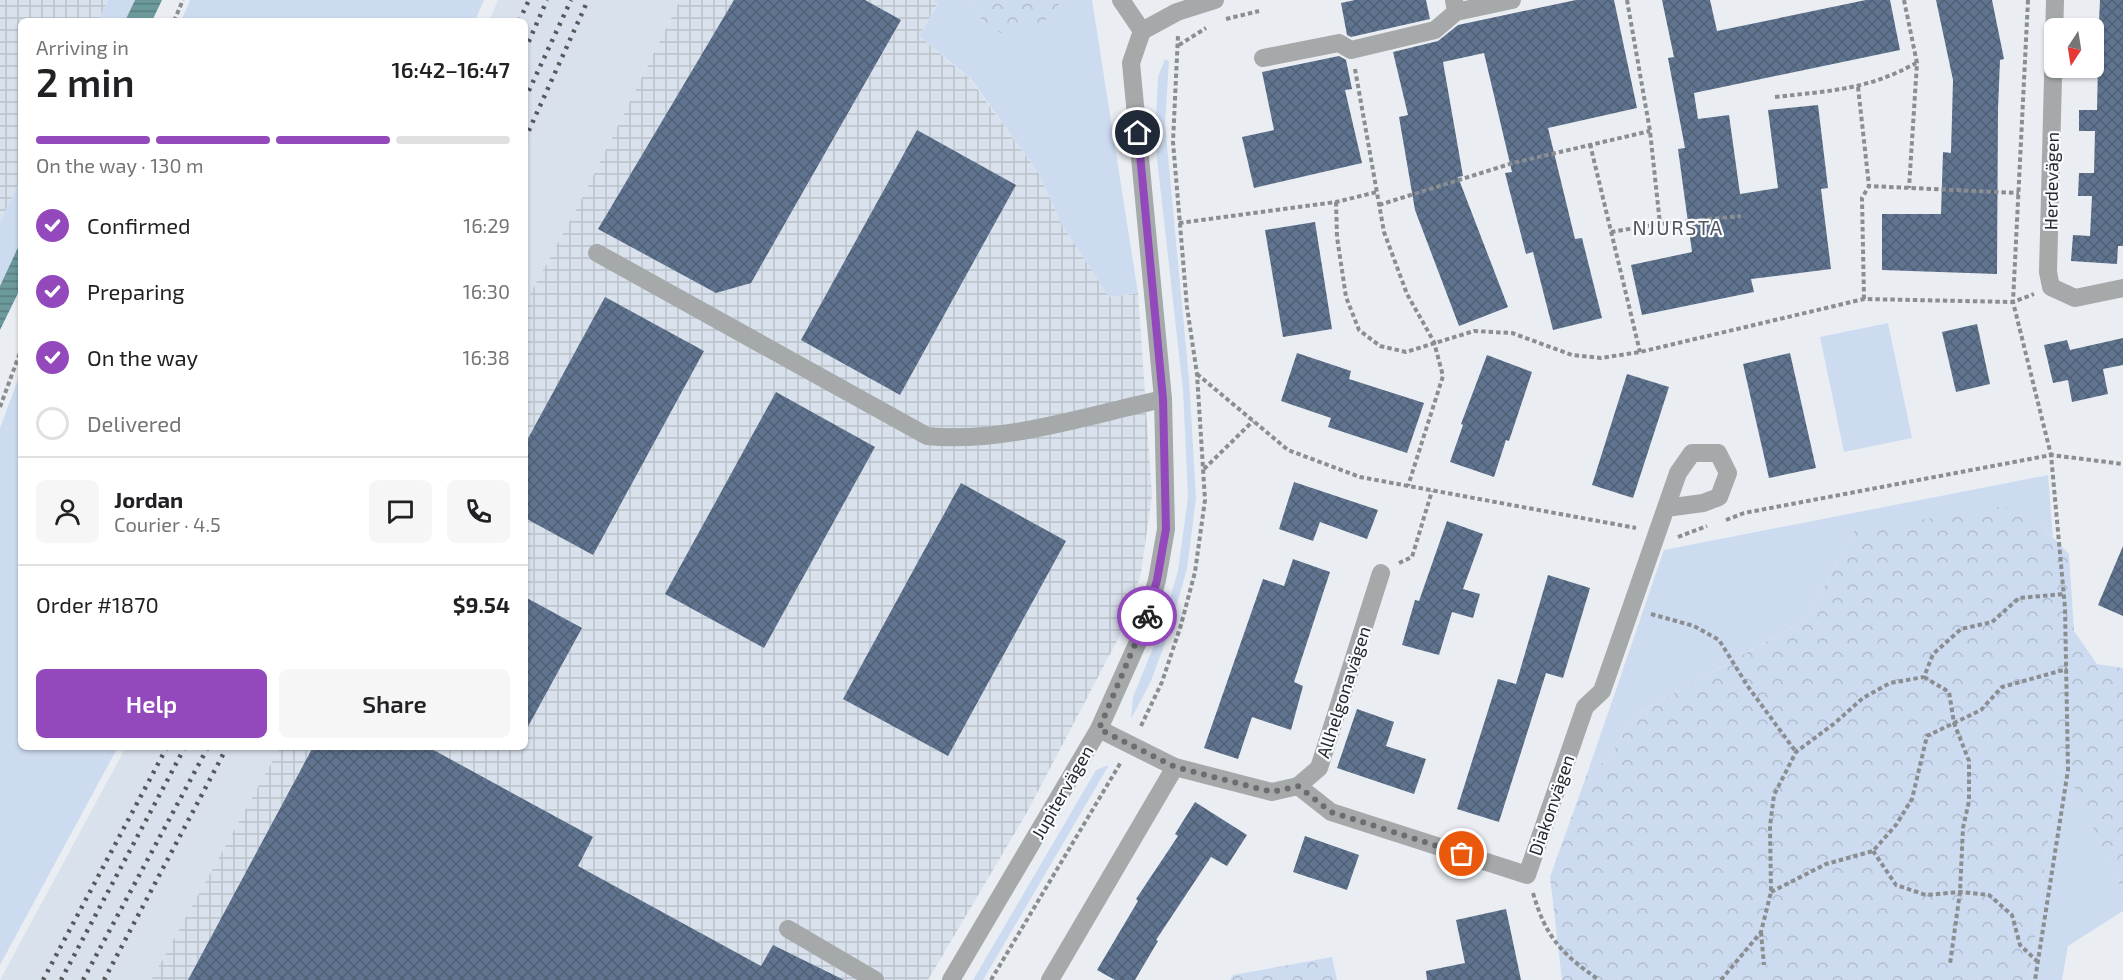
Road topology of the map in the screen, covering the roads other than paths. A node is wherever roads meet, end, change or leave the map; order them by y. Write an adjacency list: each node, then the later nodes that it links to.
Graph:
1 (1121, 0): 6 (street)
2 (1215, 0): 6 (street)
3 (1512, 0): 5 (street)
4 (2055, 0): 9 (street, Herdevägen)
5 (1455, 6): 7 (street)
6 (1142, 31): 10 (street, Jupitervägen)
7 (1263, 58)
8 (597, 253): 10 (street)
9 (2123, 288)
10 (1163, 399): 13 (street, Jupitervägen)
11 (1666, 508): 15 (street, Diakonvägen)
12 (1381, 573): 15 (street, Allhelgonavägen)
13 (1099, 729): 14 (street); 18 (street, Jupitervägen)
14 (1175, 767): 15 (street); 19 (street)
15 (1298, 786)
16 (788, 929): 17 (street)
17 (875, 980)
18 (951, 980)
19 (1050, 980)

